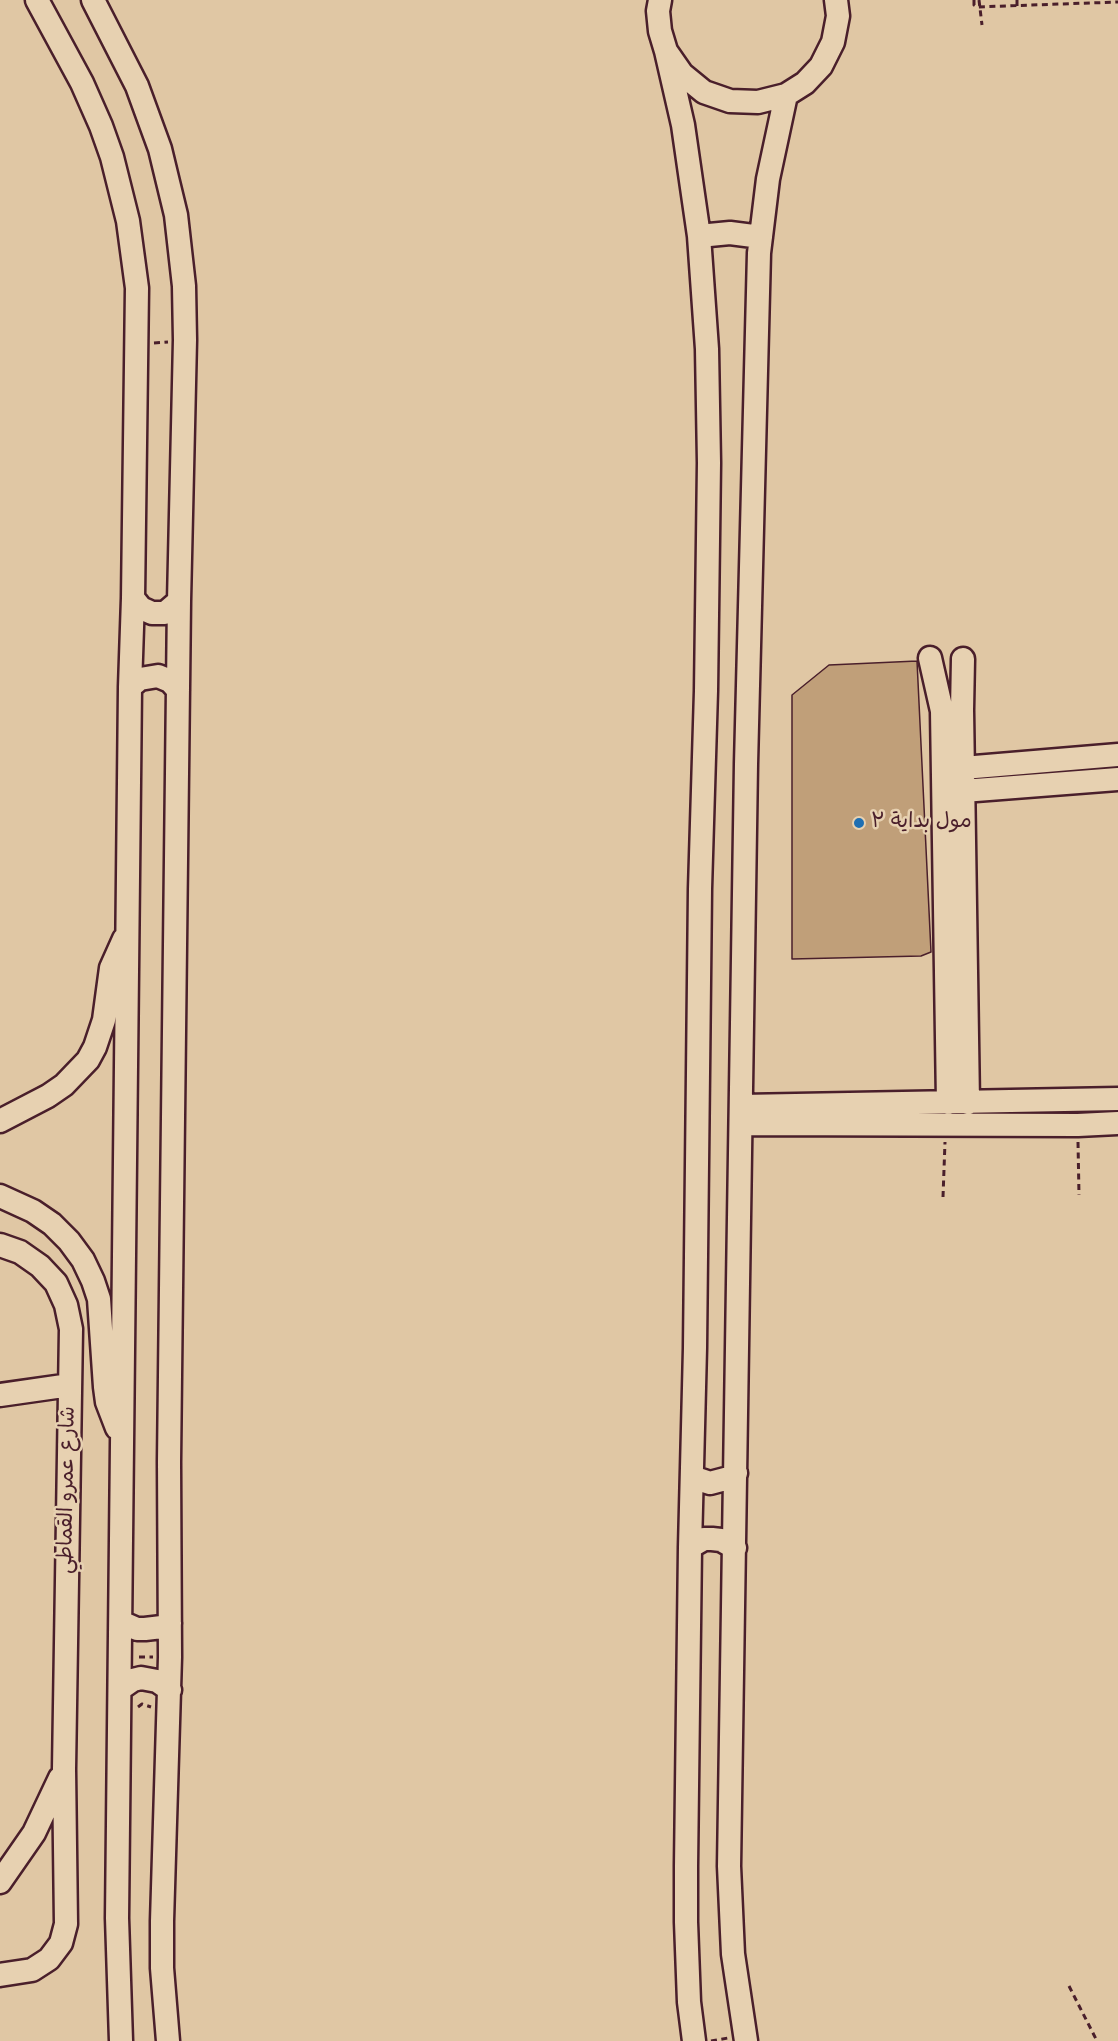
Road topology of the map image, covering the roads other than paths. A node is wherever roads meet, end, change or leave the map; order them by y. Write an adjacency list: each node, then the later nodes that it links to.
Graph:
1 (36, 0): 9 (street)
2 (93, 0): 10 (street)
3 (836, 0): 6 (street)
4 (654, 4): 5 (street)
5 (666, 51): 6 (street); 7 (street)
6 (786, 95): 8 (street)
7 (699, 236): 8 (street); 32 (street)
8 (761, 237): 23 (street)
9 (133, 598): 10 (street); 13 (street)
10 (180, 601): 14 (street)
11 (930, 658): 15 (street)
12 (963, 659): 15 (street)
13 (130, 687): 14 (street); 20 (street)
14 (178, 690): 36 (street)
15 (952, 730): 17 (street); 22 (street)
16 (1118, 754): 17 (street)
17 (963, 768): 19 (street)
18 (1118, 779): 19 (street)
19 (963, 791): 22 (street)
20 (128, 932): 24 (street); 30 (street)
21 (1118, 1099): 22 (street)
22 (954, 1111): 23 (street); 25 (street)
23 (742, 1115): 31 (street)
24 (0, 1121)
25 (1118, 1123)
26 (0, 1196): 30 (street)
27 (0, 1245): 28 (street, شارع عمرو القماطي)
28 (70, 1385): 29 (street); 39 (street, شارع عمرو القماطي)
29 (0, 1395)
30 (123, 1439): 35 (street)
31 (736, 1473): 32 (street); 34 (street)
32 (692, 1477): 33 (street)
33 (690, 1547): 34 (street); 44 (street)
34 (735, 1548): 45 (street)
35 (121, 1622): 36 (street); 37 (street)
36 (170, 1623): 38 (street)
37 (120, 1689): 38 (street); 42 (street)
38 (170, 1690): 43 (street)
39 (64, 1769): 40 (street, شارع عمرو القماطي); 41 (street, شارع عمرو القماطي)
40 (0, 1882)
41 (0, 1975)
42 (121, 2041)
43 (168, 2041)
44 (694, 2041)
45 (746, 2041)

